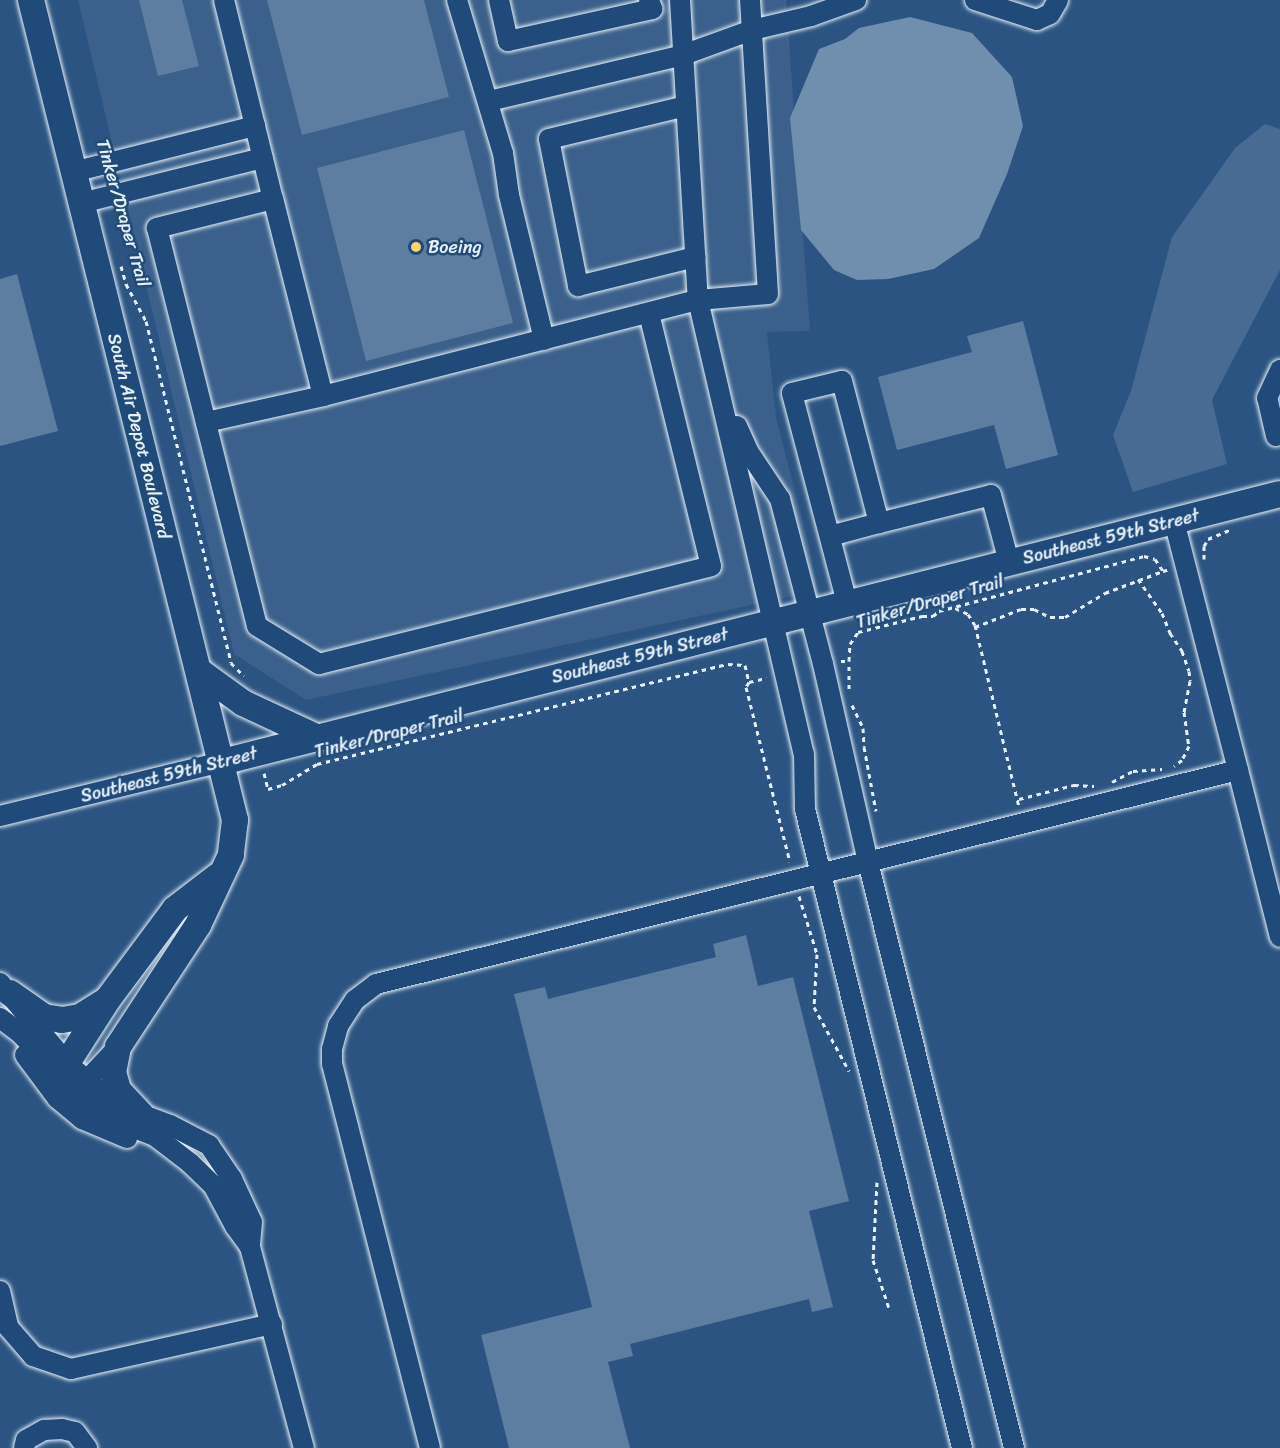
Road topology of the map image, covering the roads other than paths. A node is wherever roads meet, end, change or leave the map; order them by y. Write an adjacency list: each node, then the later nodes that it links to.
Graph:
1 (31, 0): 17 (main road, South Air Depot Boulevard)
2 (224, 0): 15 (street)
3 (458, 0): 13 (street)
4 (499, 0): 5 (street)
5 (649, 0)
6 (680, 0): 12 (street)
7 (750, 0): 11 (street)
8 (856, 0): 11 (street)
9 (975, 0): 10 (street)
10 (1058, 0)
11 (752, 30): 12 (street); 21 (street)
12 (683, 55): 13 (street); 14 (street)
13 (489, 101): 23 (street)
14 (686, 106): 20 (street); 20 (street)
15 (255, 126): 16 (street); 17 (street)
16 (263, 158): 18 (street); 19 (street)
17 (73, 171): 19 (main road, South Air Depot Boulevard)
18 (273, 199): 26 (street); 27 (street)
19 (81, 203): 37 (main road, South Air Depot Boulevard)
20 (695, 257): 21 (street)
21 (698, 300): 22 (street); 25 (street)
22 (649, 313): 23 (street); 27 (street)
23 (544, 340): 26 (street)
24 (1280, 370): 28 (street)
25 (720, 389): 35 (street); 36 (street)
26 (323, 396): 27 (street)
27 (206, 422)
28 (1279, 440)
29 (1280, 494): 30 (main road, Southeast 59th Street)
30 (1174, 521): 33 (main road, Southeast 59th Street); 40 (street)
31 (879, 523): 32 (street); 32 (street); 33 (street)
32 (830, 536): 34 (street)
33 (1010, 562): 34 (main road, Southeast 59th Street)
34 (847, 603): 35 (main road, Southeast 59th Street)
35 (810, 613): 36 (main road, Southeast 59th Street); 42 (street)
36 (772, 622): 38 (main road, Southeast 59th Street); 44 (street)
37 (199, 671): 38 (main road); 39 (main road, South Air Depot Boulevard)
38 (318, 738): 39 (main road, Southeast 59th Street)
39 (222, 762): 41 (street, Southeast 59th Street); 43 (main road, South Air Depot Boulevard)
40 (1238, 770): 42 (street); 45 (street)
41 (0, 816)
42 (868, 862): 44 (street); 61 (street)
43 (223, 872): 47 (main road); 49 (main road, South Air Depot Boulevard)
44 (821, 873): 59 (street); 60 (street)
45 (1280, 937)
46 (5, 988): 47 (main road); 50 (street)
47 (108, 999): 50 (main road)
48 (2, 1021): 50 (street); 52 (street)
49 (118, 1047): 50 (street); 51 (main road)
50 (74, 1077): 51 (street); 52 (street)
51 (142, 1116): 53 (street)
52 (168, 1148): 53 (street)
53 (250, 1247): 55 (street)
54 (0, 1291): 55 (street)
55 (272, 1324): 58 (street)
56 (24, 1448): 57 (street)
57 (87, 1448)
58 (304, 1448)
59 (430, 1448)
60 (962, 1448)
61 (1014, 1448)

